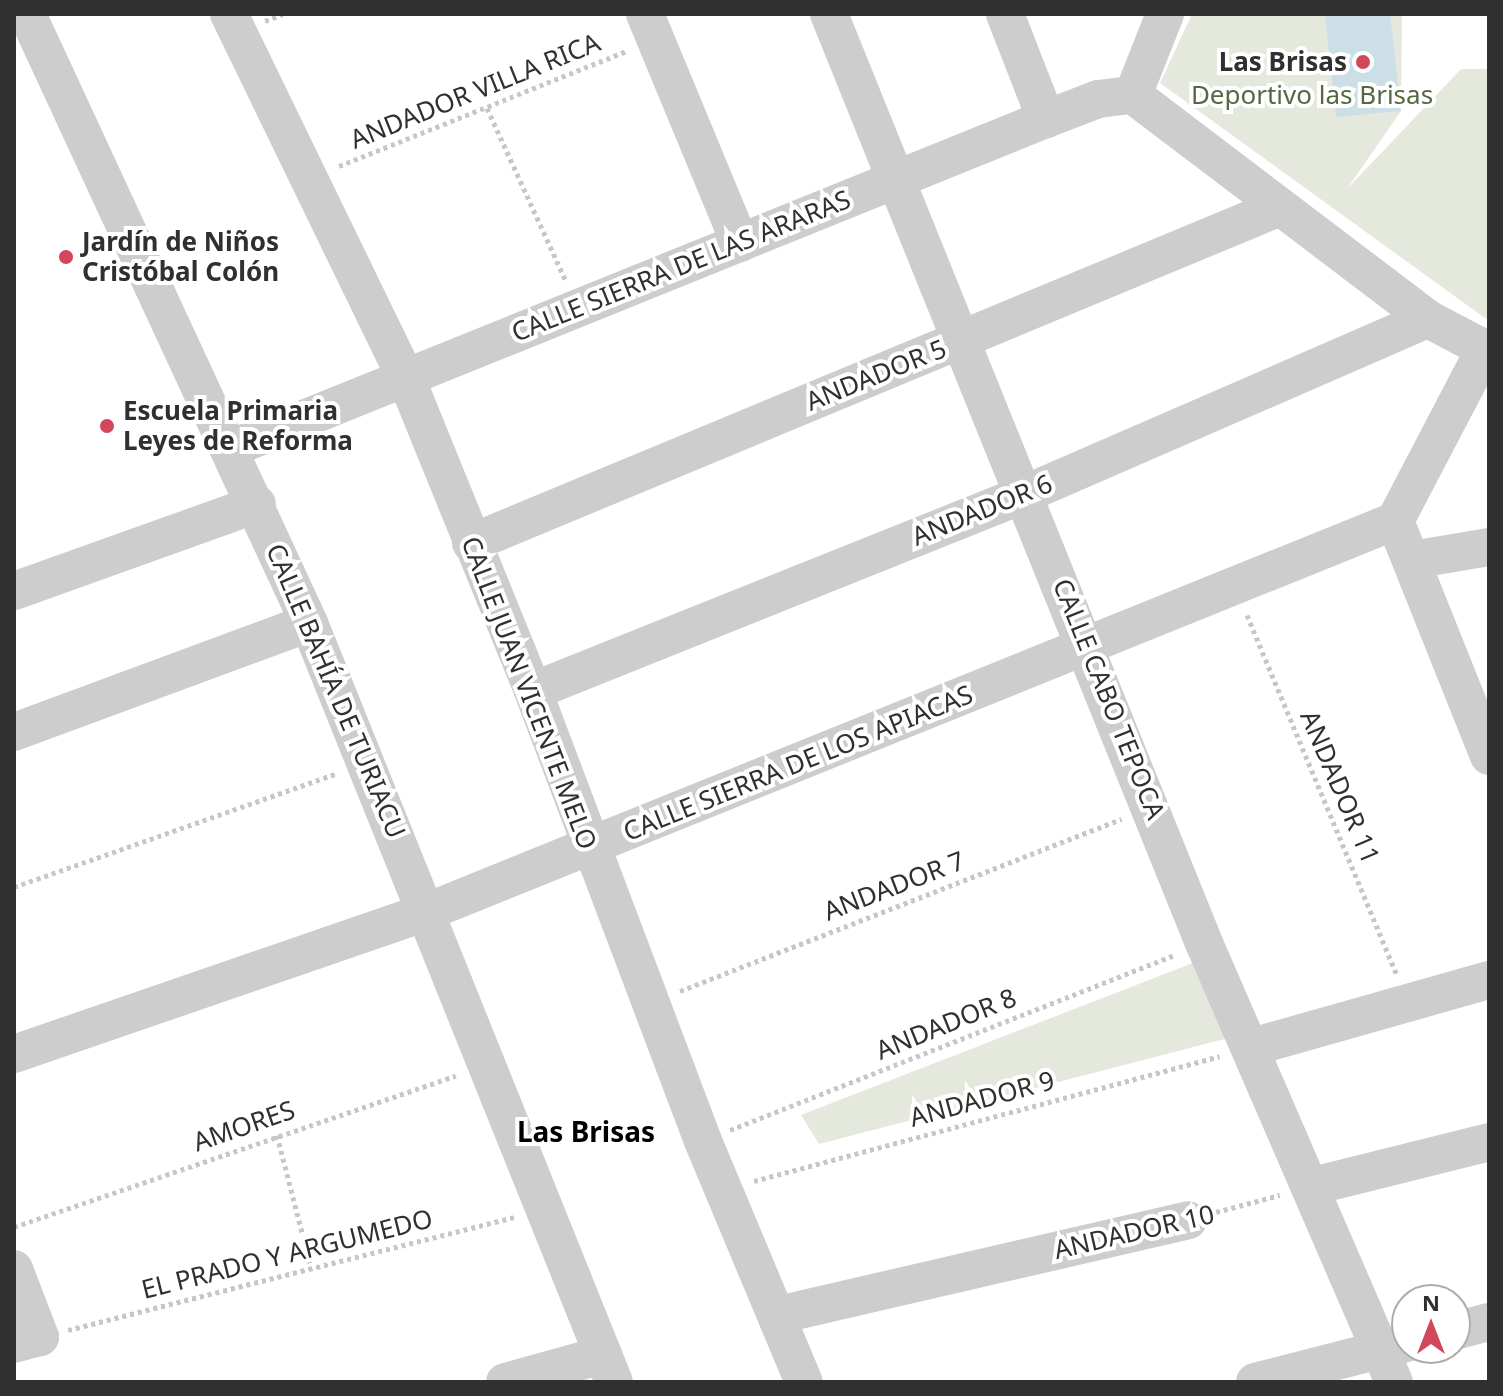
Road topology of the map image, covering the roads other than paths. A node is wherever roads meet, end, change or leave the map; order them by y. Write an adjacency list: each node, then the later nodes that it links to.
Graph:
1 (27, 14): 16 (street, CALLE BAHÍA DE TURIACU)
2 (229, 14): 15 (street, CALLE JUAN VICENTE MELO)
3 (829, 14): 9 (street, CALLE CABO TEPOCA)
4 (1005, 14): 8 (street)
5 (1165, 14): 7 (street)
6 (650, 27): 11 (street)
7 (1133, 95): 8 (street, CALLE SIERRA DE LAS ARARAS); 10 (street)
8 (1046, 119): 9 (street, CALLE SIERRA DE LAS ARARAS)
9 (897, 179): 11 (street, CALLE SIERRA DE LAS ARARAS); 13 (street, CALLE CABO TEPOCA)
10 (1280, 207): 12 (street); 13 (street, ANDADOR 5)
11 (740, 243): 15 (street, CALLE SIERRA DE LAS ARARAS)
12 (1428, 319): 14 (street); 17 (street, ANDADOR 6)
13 (963, 339): 17 (street, CALLE CABO TEPOCA); 20 (street, ANDADOR 5)
14 (1487, 351): 19 (street)
15 (406, 378): 16 (street, CALLE SIERRA DE LAS ARARAS); 20 (street, CALLE JUAN VICENTE MELO)
16 (232, 448): 18 (street, CALLE BAHÍA DE TURIACU)
17 (1025, 494): 25 (street, CALLE CABO TEPOCA); 26 (street, ANDADOR 6)
18 (257, 504): 23 (street); 24 (street, CALLE BAHÍA DE TURIACU)
19 (1395, 521): 22 (street); 25 (street, CALLE SIERRA DE LOS APIACAS)
20 (471, 543): 26 (street, CALLE JUAN VICENTE MELO)
21 (1489, 547): 22 (street)
22 (1412, 560): 28 (street)
23 (14, 591)
24 (309, 623): 27 (street); 30 (street, CALLE BAHÍA DE TURIACU)
25 (1089, 647): 29 (street, CALLE SIERRA DE LOS APIACAS); 32 (street, CALLE CABO TEPOCA)
26 (533, 691): 29 (street, CALLE JUAN VICENTE MELO)
27 (14, 732)
28 (1489, 756)
29 (589, 846): 30 (street, CALLE SIERRA DE LOS APIACAS); 38 (street, CALLE JUAN VICENTE MELO)
30 (429, 911): 33 (street, CALLE SIERRA DE LOS APIACAS); 42 (street, CALLE BAHÍA DE TURIACU)
31 (1489, 980): 32 (street)
32 (1252, 1047): 35 (street, CALLE CABO TEPOCA)
33 (14, 1054)
34 (1489, 1142): 35 (street)
35 (1313, 1186): 40 (street, CALLE CABO TEPOCA)
36 (1188, 1220): 38 (street, ANDADOR 10)
37 (14, 1269): 39 (street)
38 (778, 1315): 44 (street, CALLE JUAN VICENTE MELO)
39 (27, 1340)
40 (1391, 1352)
41 (1391, 1359): 45 (street)
42 (609, 1369): 43 (street)
43 (505, 1382)
44 (804, 1382)
45 (1255, 1382)

